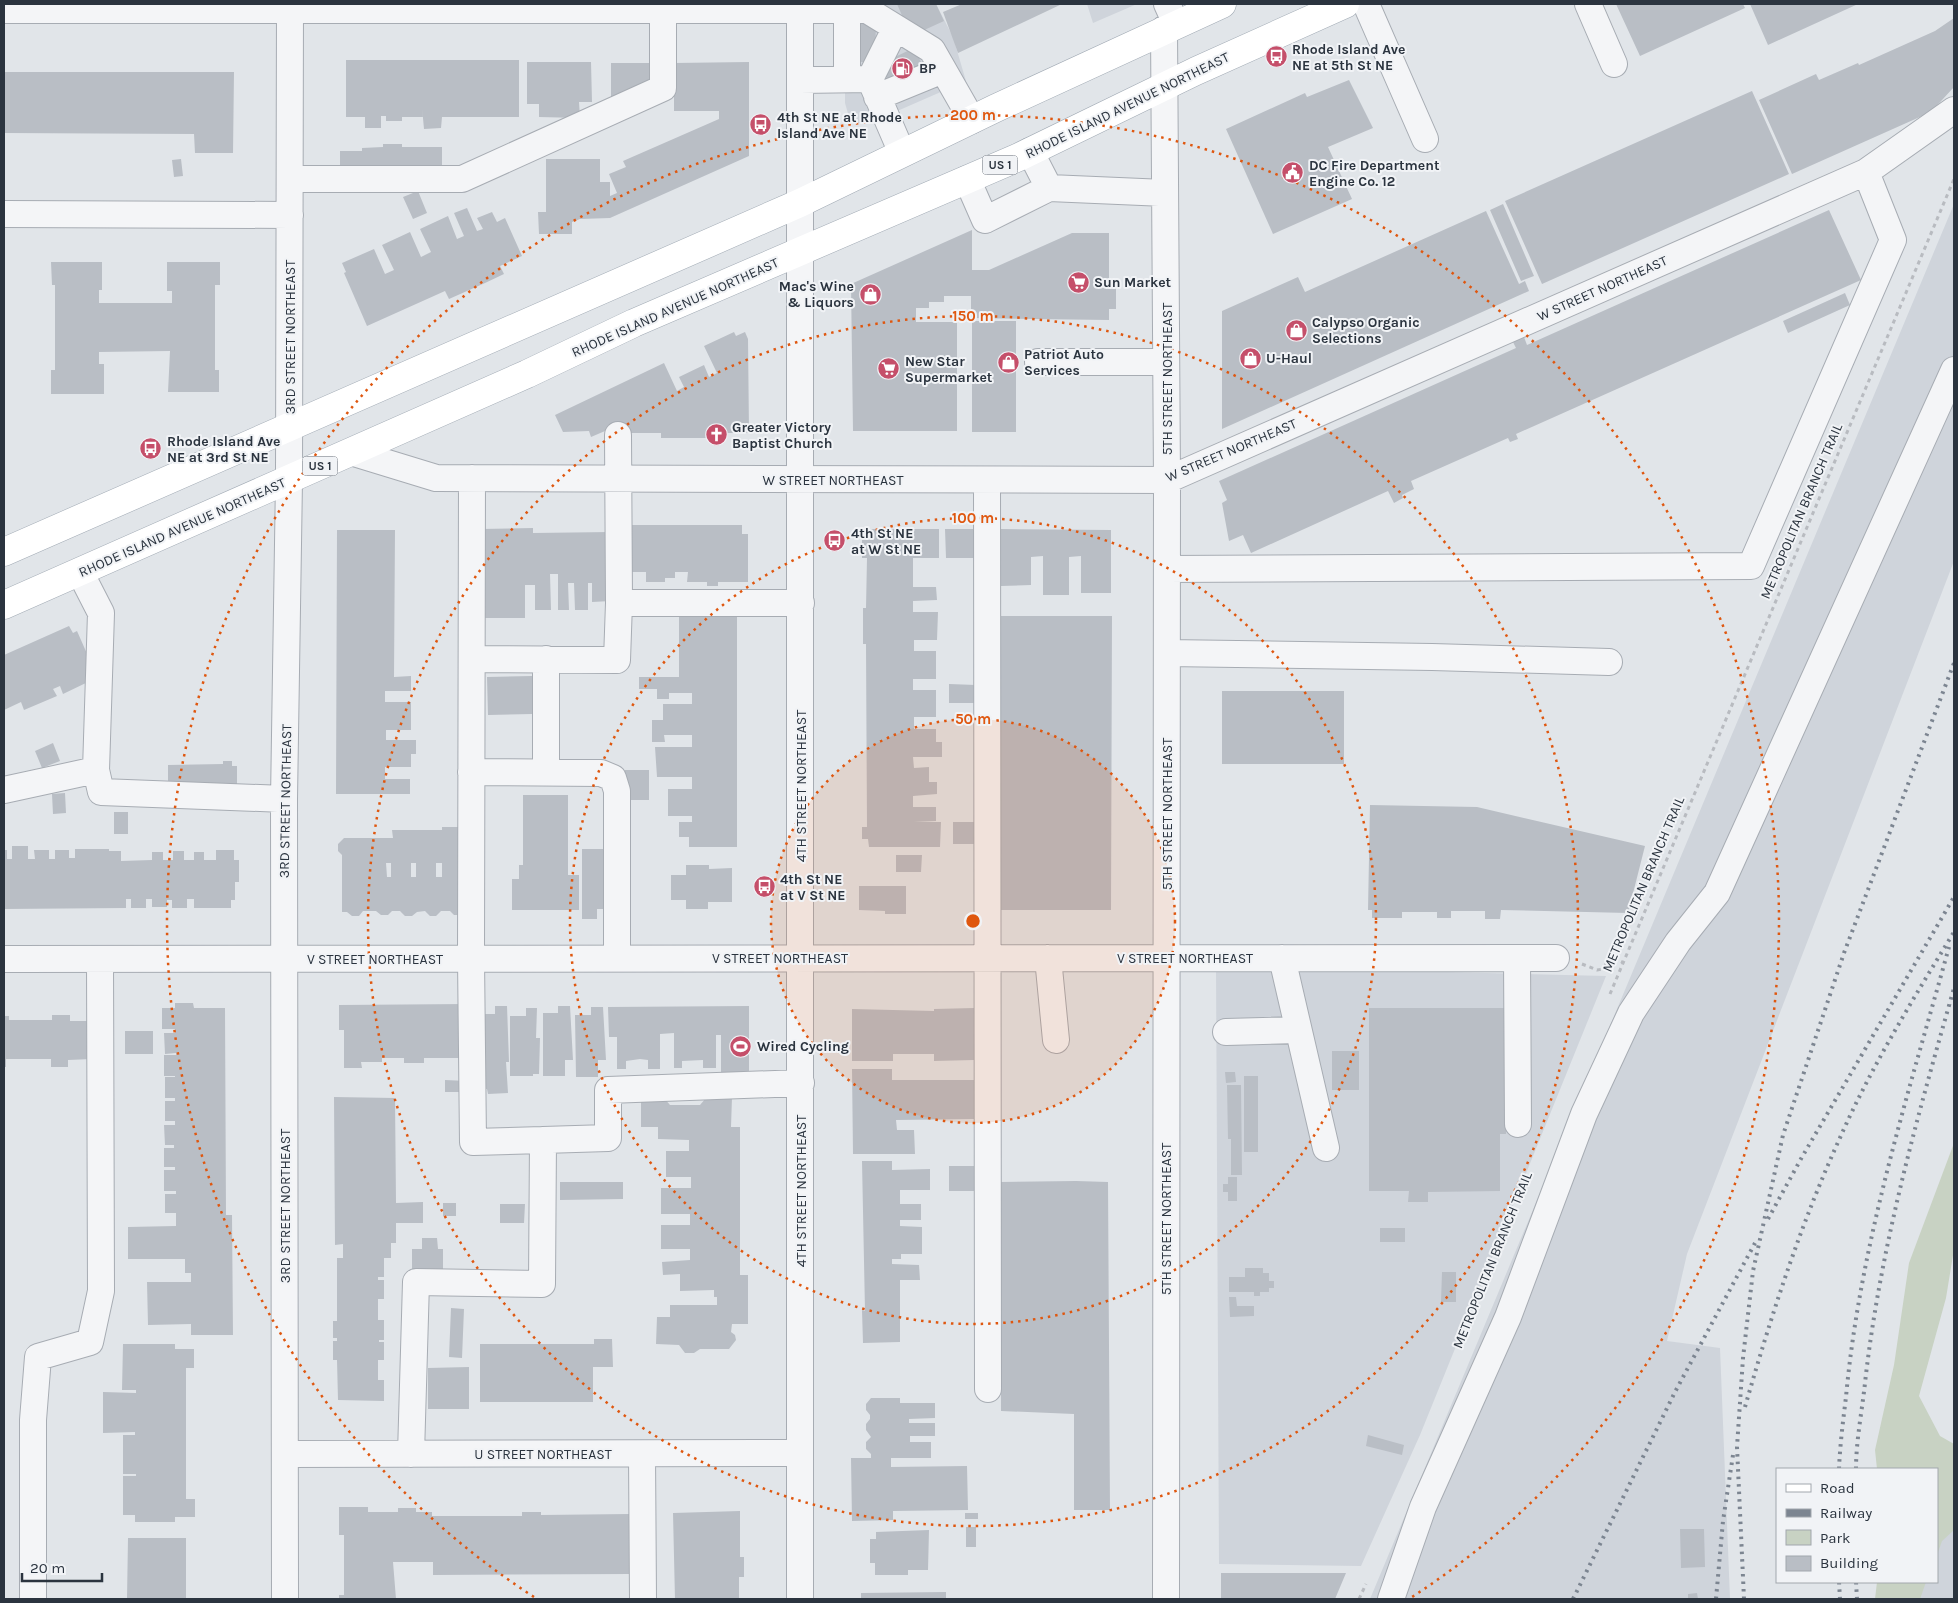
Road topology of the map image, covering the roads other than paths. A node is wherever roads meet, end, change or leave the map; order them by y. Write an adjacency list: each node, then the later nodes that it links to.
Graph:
1 (1222, 4): 11 (main road)
2 (1344, 4): 17 (main road, RHODE ISLAND AVENUE NORTHEAST / US 1)
3 (1366, 4): 20 (street)
4 (1588, 4): 13 (street)
5 (290, 7): 6 (street); 8 (street); 24 (street, 3RD STREET NORTHEAST)
6 (434, 7): 9 (street)
7 (800, 7): 9 (street); 10 (street); 15 (street, 4TH STREET NORTHEAST)
8 (4, 10)
9 (663, 10): 24 (street)
10 (847, 10): 12 (street); 16 (street)
11 (1169, 19): 17 (street, 5TH STREET NORTHEAST); 19 (main road)
12 (896, 29): 14 (street); 16 (street)
13 (1614, 64)
14 (943, 70): 16 (street); 19 (street)
15 (800, 80): 16 (street); 28 (street, 4TH STREET NORTHEAST)
16 (865, 85): 22 (street)
17 (1165, 86): 21 (main road, RHODE ISLAND AVENUE NORTHEAST / US 1); 27 (street, 5TH STREET NORTHEAST)
18 (1954, 110): 23 (street, W STREET NORTHEAST)
19 (972, 120): 22 (main road)
20 (1425, 139)
21 (1030, 151): 25 (main road, RHODE ISLAND AVENUE NORTHEAST / US 1); 26 (street)
22 (902, 153): 28 (main road)
23 (1866, 172): 43 (street, W STREET NORTHEAST); 45 (street)
24 (290, 179): 30 (street, 3RD STREET NORTHEAST)
25 (967, 179): 26 (street); 31 (main road, RHODE ISLAND AVENUE NORTHEAST / US 1)
26 (1048, 188): 27 (street)
27 (1165, 193): 33 (street, 5TH STREET NORTHEAST)
28 (800, 203): 31 (street, 4TH STREET NORTHEAST); 35 (main road)
29 (4, 214): 30 (street)
30 (290, 215): 35 (street, 3RD STREET NORTHEAST)
31 (800, 251): 37 (main road, RHODE ISLAND AVENUE NORTHEAST / US 1); 41 (street, 4TH STREET NORTHEAST)
32 (1038, 362): 33 (street)
33 (1166, 362): 43 (street, 5TH STREET NORTHEAST)
34 (1954, 370): 88 (street)
35 (289, 428): 40 (street, 3RD STREET NORTHEAST); 44 (main road)
36 (618, 435): 39 (street)
37 (351, 452): 38 (street, W STREET NORTHEAST); 40 (main road, RHODE ISLAND AVENUE NORTHEAST / US 1)
38 (472, 478): 39 (street, W STREET NORTHEAST); 51 (street)
39 (617, 479): 41 (street, W STREET NORTHEAST); 47 (street)
40 (289, 480): 46 (main road, RHODE ISLAND AVENUE NORTHEAST / US 1); 58 (street, 3RD STREET NORTHEAST)
41 (801, 480): 42 (street, W STREET NORTHEAST); 48 (street, 4TH STREET NORTHEAST)
42 (987, 480): 43 (street, W STREET NORTHEAST); 62 (street)
43 (1167, 480): 45 (street, 5TH STREET NORTHEAST)
44 (4, 552)
45 (1167, 569): 50 (street, 5TH STREET NORTHEAST)
46 (80, 572): 49 (main road, RHODE ISLAND AVENUE NORTHEAST / US 1); 54 (street)
47 (619, 603): 48 (street); 52 (street)
48 (801, 603): 61 (street, 4TH STREET NORTHEAST)
49 (4, 605)
50 (1167, 653): 53 (street); 64 (street, 5TH STREET NORTHEAST)
51 (472, 659): 52 (street); 55 (street)
52 (546, 660): 56 (street)
53 (1608, 662)
54 (96, 770): 57 (street); 58 (street)
55 (472, 772): 56 (street); 59 (street)
56 (546, 772): 60 (street)
57 (4, 790)
58 (284, 799): 70 (street, 3RD STREET NORTHEAST)
59 (471, 958): 60 (street, V STREET NORTHEAST); 70 (street, V STREET NORTHEAST); 76 (street)
60 (617, 958): 61 (street, V STREET NORTHEAST)
61 (801, 958): 62 (street, V STREET NORTHEAST); 74 (street, 4TH STREET NORTHEAST)
62 (987, 958): 63 (street, V STREET NORTHEAST); 78 (street)
63 (1048, 958): 64 (street, V STREET NORTHEAST); 73 (street)
64 (1166, 958): 65 (street, V STREET NORTHEAST); 87 (street, 5TH STREET NORTHEAST)
65 (1282, 958): 66 (street, V STREET NORTHEAST); 71 (street)
66 (1517, 958): 67 (street, V STREET NORTHEAST); 75 (street)
67 (1556, 958)
68 (4, 959): 69 (street, V STREET NORTHEAST)
69 (100, 959): 70 (street, V STREET NORTHEAST); 83 (street)
70 (285, 959): 80 (street, 3RD STREET NORTHEAST)
71 (1297, 1030): 72 (street); 77 (street)
72 (1226, 1032)
73 (1056, 1040)
74 (801, 1083): 76 (street); 79 (street, 4TH STREET NORTHEAST)
75 (1518, 1124)
76 (544, 1140): 81 (street)
77 (1326, 1148)
78 (988, 1389)
79 (800, 1453): 82 (street, U STREET NORTHEAST); 86 (street, 4TH STREET NORTHEAST)
80 (285, 1454): 81 (street, U STREET NORTHEAST); 84 (street, 3RD STREET NORTHEAST)
81 (411, 1454): 82 (street, U STREET NORTHEAST)
82 (642, 1454): 85 (street)
83 (33, 1599)
84 (285, 1599)
85 (643, 1599)
86 (800, 1599)
87 (1166, 1599)
88 (1391, 1599)

